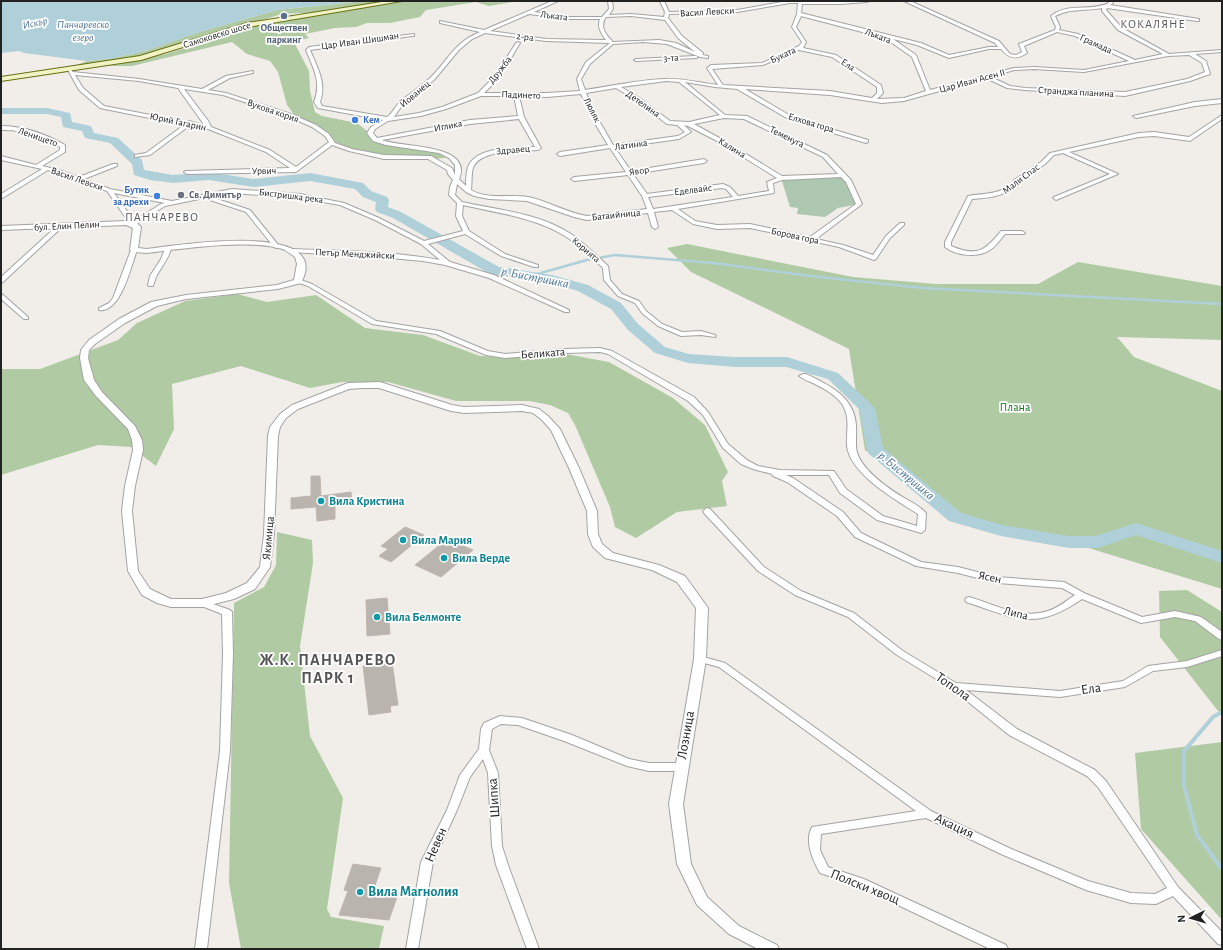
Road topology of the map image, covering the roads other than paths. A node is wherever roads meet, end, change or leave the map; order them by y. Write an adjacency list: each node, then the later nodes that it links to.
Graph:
1 (399, 1): 33 (main road, Самоковско шосе)
2 (556, 1): 11 (street, Йованец)
3 (610, 1): 14 (street)
4 (662, 1): 12 (street)
5 (866, 1): 8 (street, Васил Левски)
6 (906, 1): 25 (street)
7 (1110, 1): 10 (street)
8 (800, 2): 12 (street, Васил Левски); 13 (street, Буката)
9 (1093, 2): 10 (street)
10 (1106, 6): 16 (street); 18 (street); 28 (street)
11 (529, 13): 14 (street, Лъката); 19 (street, Йованец)
12 (666, 14): 15 (street)
13 (799, 14): 21 (street, Лъката); 24 (street, Буката)
14 (604, 17): 15 (street, Лъката); 22 (street)
15 (666, 19): 29 (street)
16 (1197, 20)
17 (442, 22): 19 (street, 2-ра)
18 (1057, 31): 25 (street); 31 (street, Грамада)
19 (484, 32): 22 (street, 2-ра); 54 (street, Йованец)
20 (412, 35): 49 (street, Цар Иван Шишман)
21 (887, 37): 25 (street); 44 (street, Лъката)
22 (611, 42): 29 (street, 2-ра); 43 (street, Люляк)
23 (518, 44): 45 (street, Дружба)
24 (798, 48): 32 (street, Буката); 47 (street, Ела)
25 (1002, 48)
26 (1222, 52): 27 (street, Цар Иван Асен II)
27 (1188, 53): 28 (street, Цар Иван Асен II); 35 (street, Странджа планина)
28 (1168, 55): 31 (street, Цар Иван Асен II)
29 (706, 57): 30 (street, 3-та); 32 (street)
30 (636, 60)
31 (1133, 61): 35 (street, Цар Иван Асен II)
32 (713, 66): 39 (street)
33 (70, 71): 36 (main road, Самоковско шосе); 40 (street, Вукова кория); 55 (street, Юрий Гагарин)
34 (251, 72): 42 (street)
35 (987, 77): 44 (street, Цар Иван Асен II)
36 (1, 80)
37 (679, 80): 38 (street, Падинето); 39 (street, Падинето); 50 (street)
38 (616, 86): 43 (street, Падинето); 56 (street, Детелина)
39 (721, 86): 41 (street, Цар Иван Асен II)
40 (180, 87): 42 (street, Вукова кория); 60 (street)
41 (739, 87): 47 (street, Цар Иван Асен II); 62 (street, Елхова гора)
42 (204, 90): 63 (street, Вукова кория)
43 (582, 92): 46 (street, Падинето); 64 (street, Люляк)
44 (929, 92): 47 (street, Цар Иван Асен II)
45 (480, 94): 46 (street, Падинето); 54 (street, Падинето)
46 (516, 95): 52 (street)
47 (873, 100)
48 (1222, 101): 51 (street)
49 (323, 109): 54 (street, Падинето)
50 (724, 116): 58 (street, Теменуга); 76 (street, Теменуга)
51 (1136, 116)
52 (521, 117): 61 (street, Иглика); 82 (street, Здравец)
53 (1222, 117): 65 (street, Мали Спас)
54 (388, 119): 61 (street, Йованец)
55 (189, 123): 60 (street, Юрий Гагарин); 67 (street)
56 (669, 123): 57 (street, Калина)
57 (679, 124): 58 (street, Калина); 64 (street, Латинка)
58 (689, 124): 77 (street, Калина)
59 (1, 128): 71 (street, Ленището)
60 (209, 128): 73 (street, Юрий Гагарин)
61 (375, 140): 79 (street)
62 (866, 141)
63 (332, 143): 73 (street); 79 (street, Вукова кория)
64 (613, 147): 66 (street, Латинка); 75 (street, Люляк)
65 (1063, 151): 87 (street); 98 (street, Мали Спас)
66 (560, 154)
67 (136, 156)
68 (1, 158): 71 (street, Васил Левски)
69 (704, 161): 75 (street, Явор)
70 (115, 165): 78 (street)
71 (36, 166): 72 (street, Васил Левски)
72 (46, 169): 78 (street, Васил Левски); 85 (street)
73 (296, 170): 74 (street, Урвич)
74 (187, 172)
75 (630, 173): 80 (street, Явор); 84 (street, Люляк)
76 (842, 175): 77 (street); 99 (street, Теменуга)
77 (781, 178): 86 (street, Батаийница)
78 (79, 179): 81 (street, Васил Левски)
79 (458, 179): 82 (street); 89 (street)
80 (574, 179)
81 (109, 190): 88 (street); 92 (street, Васил Левски)
82 (468, 191): 91 (street, Батаийница)
83 (206, 196): 88 (street, Бистришка река); 100 (street, Бистришка река); 101 (street)
84 (645, 196): 86 (street, Еделвайс); 91 (street, Люляк)
85 (1, 197)
86 (737, 198): 90 (street, Батаийница)
87 (1056, 198)
88 (173, 202): 92 (street, Бистришка река)
89 (460, 204): 97 (street); 116 (street, Корията)
90 (673, 208): 91 (street, Батаийница); 99 (street, Борова гора)
91 (651, 211): 94 (street, Люляк)
92 (133, 224): 95 (street, бул. Елин Пелин); 103 (street)
93 (902, 224): 99 (street, Борова гора)
94 (655, 226)
95 (59, 227): 96 (street, бул. Елин Пелин); 109 (street)
96 (1, 228)
97 (466, 232): 100 (street); 108 (street)
98 (1022, 233)
99 (810, 240)
100 (422, 243): 105 (street, Бистришка река)
101 (276, 246): 102 (street, Петър Менджийски); 104 (street, Петър Менджийски)
102 (168, 249): 103 (street, Петър Менджийски); 111 (street)
103 (134, 250): 113 (street)
104 (292, 251): 106 (street, Петър Менджийски); 110 (street)
105 (431, 251): 106 (street); 107 (street, Бистришка река)
106 (411, 258): 107 (street, Петър Менджийски)
107 (447, 263): 114 (street, Петър Менджийски)
108 (536, 266)
109 (1, 281)
110 (298, 281): 118 (street, Беликата); 123 (street, Якимица)
111 (151, 285)
112 (1, 296): 115 (street)
113 (101, 310)
114 (567, 311)
115 (26, 318)
116 (713, 336)
117 (802, 376): 118 (street, Беликата)
118 (771, 473): 121 (street, Ясен)
119 (707, 511): 127 (street, Топола)
120 (597, 545): 123 (street, Якимица); 126 (street, Лозница)
121 (1081, 595): 122 (street, Липа); 124 (street, Ясен)
122 (969, 600)
123 (202, 602): 134 (street)
124 (1222, 637)
125 (1222, 652): 127 (street, Ела)
126 (700, 659): 129 (street, Лозница); 130 (street, Акация)
127 (954, 686): 131 (street, Топола)
128 (484, 750): 129 (street, Шипка); 133 (street, Шипка); 135 (street, Невен)
129 (681, 767): 136 (street, Лозница)
130 (927, 814): 131 (street, Акация); 137 (street, Полски хвощ)
131 (1174, 890): 132 (street)
132 (1222, 940)
133 (529, 946)
134 (201, 949)
135 (412, 949)
136 (772, 949)
137 (1002, 949)

